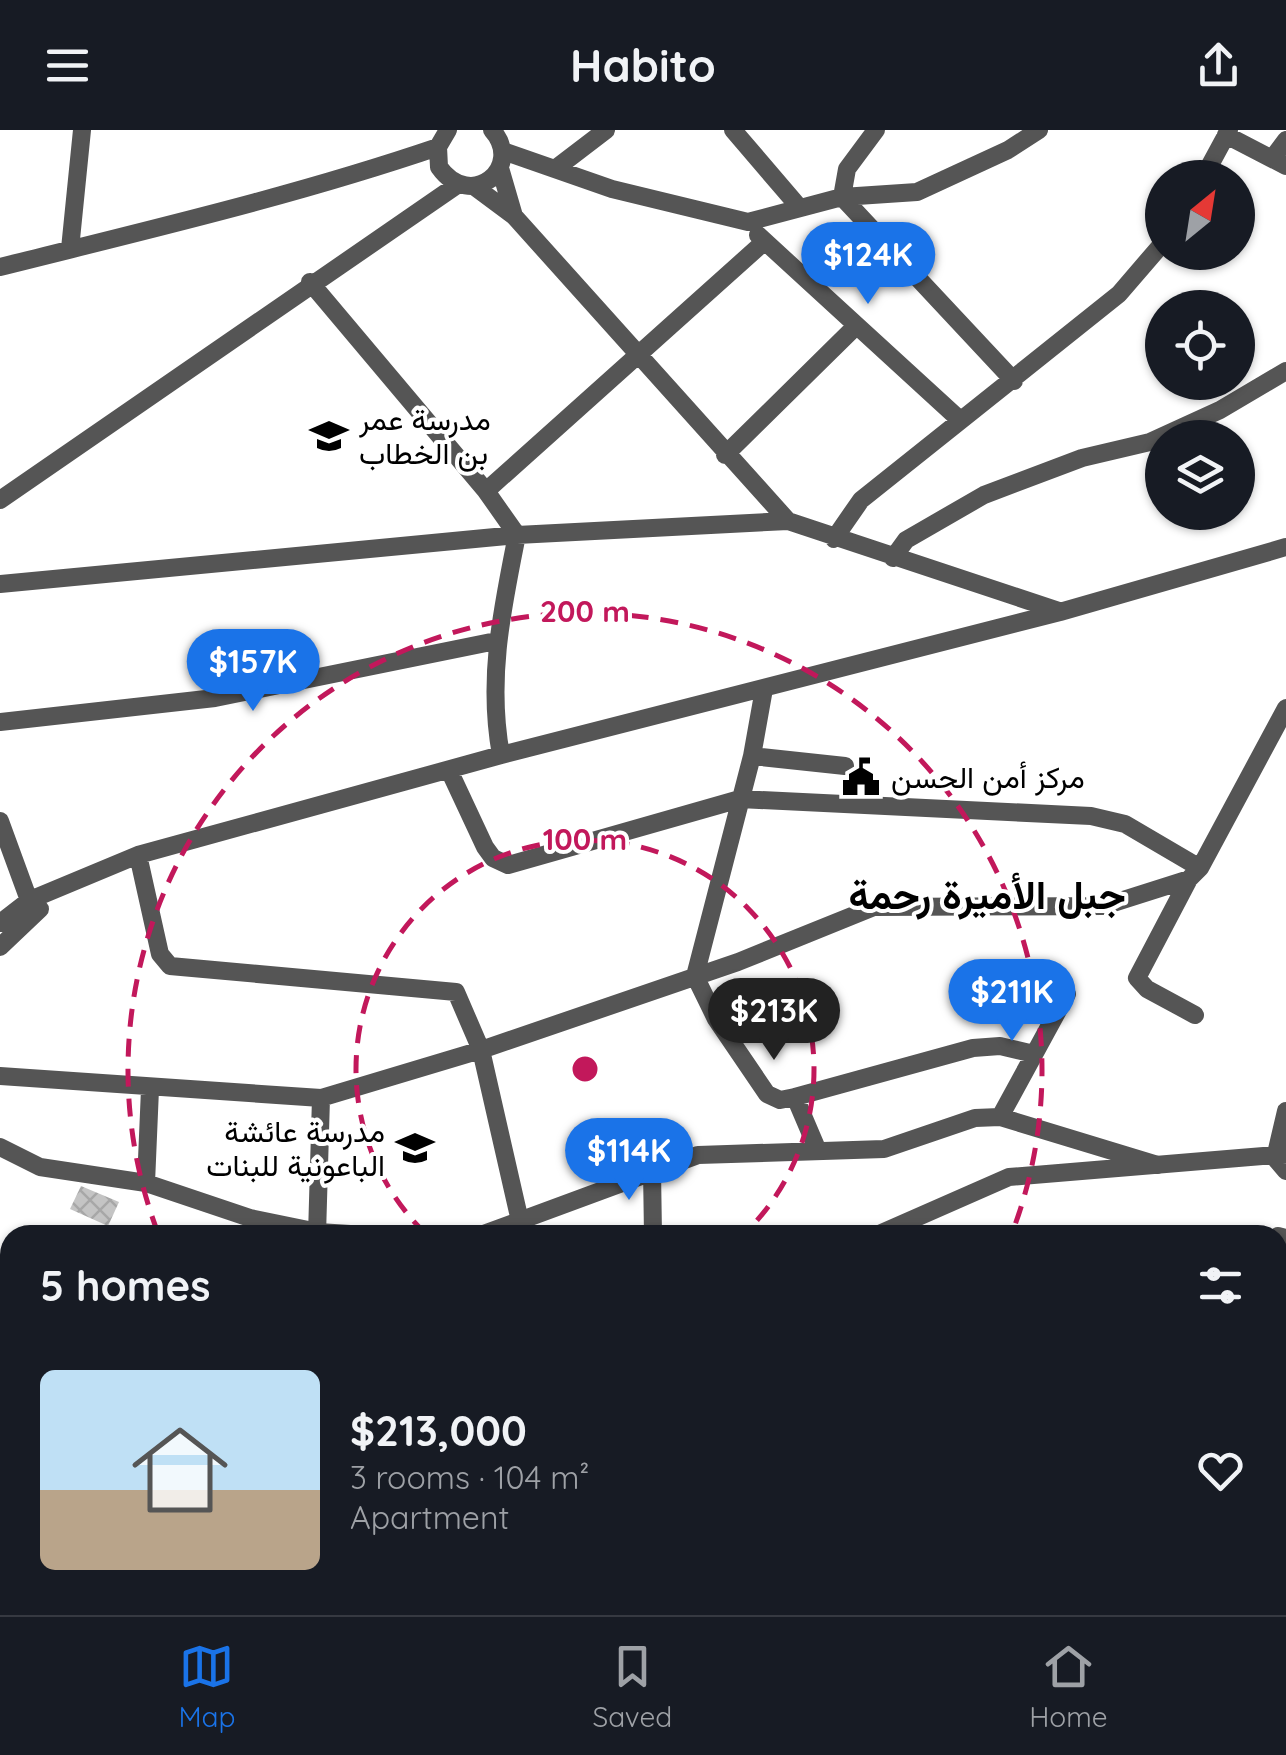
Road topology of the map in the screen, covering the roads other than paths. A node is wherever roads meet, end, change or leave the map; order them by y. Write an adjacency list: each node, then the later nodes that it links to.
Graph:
1 (82, 130): 23 (street)
2 (448, 130): 10 (street)
3 (492, 130): 11 (street)
4 (606, 130): 16 (street)
5 (733, 130): 19 (street)
6 (876, 130): 18 (street)
7 (1039, 130): 18 (street)
8 (1228, 132): 12 (street); 13 (street)
9 (1286, 140): 13 (street)
10 (438, 147): 14 (street); 15 (street)
11 (502, 159): 16 (street); 17 (street); 20 (street)
12 (1213, 160)
13 (1279, 163)
14 (395, 164): 15 (street); 23 (street)
15 (439, 167): 17 (street)
16 (554, 169): 21 (street)
17 (466, 186): 20 (street); 26 (street)
18 (842, 197): 19 (street); 30 (street)
19 (799, 207): 21 (street)
20 (514, 216): 28 (street)
21 (748, 222): 22 (street)
22 (764, 242): 27 (street); 28 (street)
23 (70, 249): 25 (street)
24 (1145, 264): 30 (street)
25 (0, 267)
26 (310, 282): 33 (street); 34 (street)
27 (855, 327): 31 (street); 32 (street)
28 (638, 357): 32 (street); 33 (street)
29 (1286, 371): 39 (street)
30 (1014, 381): 31 (street)
31 (960, 420): 37 (street)
32 (725, 455): 35 (street)
33 (486, 491): 36 (street)
34 (0, 500)
35 (788, 522): 36 (street); 37 (street)
36 (516, 535): 40 (street); 42 (street)
37 (834, 538): 39 (street)
38 (1286, 547): 41 (street)
39 (893, 558): 41 (street)
40 (0, 584)
41 (1060, 612): 43 (street)
42 (496, 641): 45 (street); 46 (street)
43 (764, 689): 46 (street); 47 (street)
44 (1286, 708): 53 (street)
45 (0, 722)
46 (502, 755): 49 (street)
47 (752, 756): 48 (street); 50 (street)
48 (845, 766)
49 (449, 770): 50 (street); 52 (street)
50 (740, 799): 53 (street); 57 (street)
51 (0, 822): 54 (street)
52 (138, 855): 54 (street); 60 (street)
53 (1194, 874): 57 (street); 59 (street)
54 (32, 907): 55 (street); 56 (street)
55 (0, 923)
56 (0, 947)
57 (695, 976): 60 (street); 65 (street)
58 (1067, 994): 61 (street)
59 (1195, 1015)
60 (481, 1050): 64 (street); 74 (street)
61 (1034, 1054): 65 (street); 67 (street)
62 (4, 1074): 63 (street)
63 (150, 1089): 64 (street); 73 (street)
64 (322, 1098): 76 (street)
65 (795, 1098): 69 (street)
66 (1286, 1111): 70 (street)
67 (1000, 1117): 69 (street); 71 (street)
68 (0, 1147): 73 (street)
69 (818, 1151): 72 (street)
70 (1282, 1154): 71 (street)
71 (1158, 1165): 79 (street)
72 (652, 1170): 74 (street); 78 (street)
73 (146, 1183): 75 (street)
74 (520, 1221): 77 (street)
75 (279, 1225)
76 (317, 1225)
77 (509, 1225)
78 (653, 1225)
79 (899, 1225)

